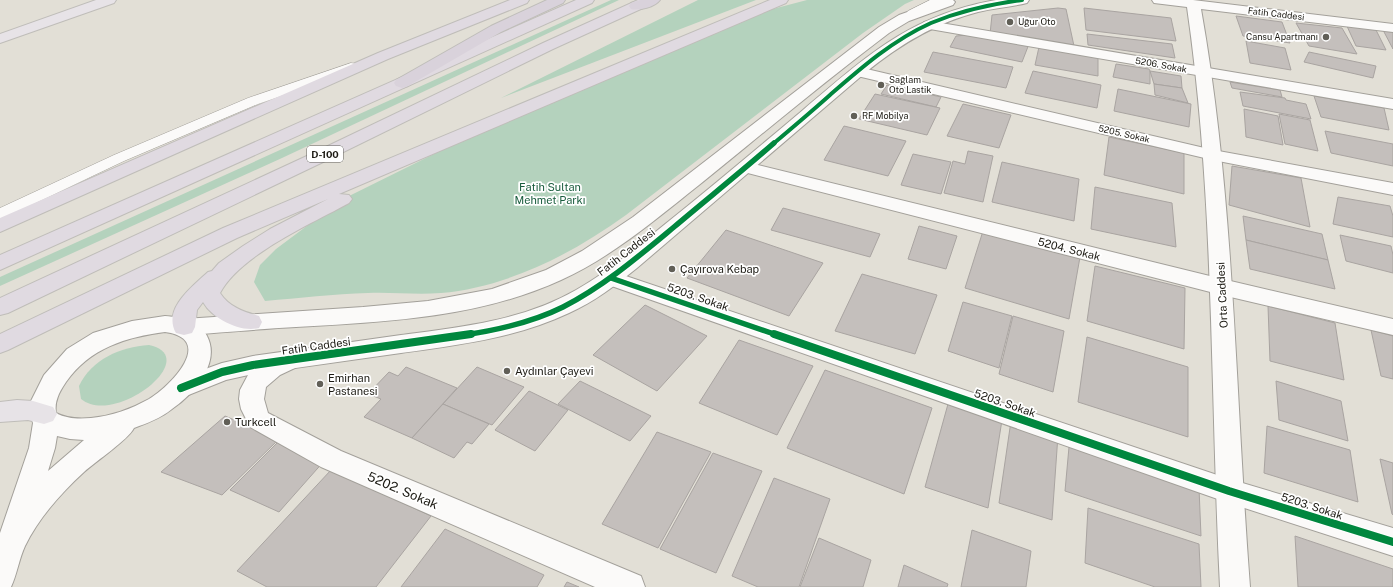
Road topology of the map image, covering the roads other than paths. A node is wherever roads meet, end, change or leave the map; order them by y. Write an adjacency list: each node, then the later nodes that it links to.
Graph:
1 (109, 0): 16 (main road)
2 (522, 0): 21 (highway)
3 (558, 0): 24 (highway)
4 (587, 0): 24 (highway)
5 (653, 0): 11 (highway)
6 (781, 0): 26 (highway)
7 (975, 0): 13 (street)
8 (1022, 0): 13 (street, Fatih Caddesi)
9 (1159, 0): 14 (street, Fatih Caddesi)
10 (1232, 0): 15 (street)
11 (643, 3): 40 (highway, D-100)
12 (948, 4): 13 (street, Fatih Caddesi); 17 (street, Fatih Caddesi); 27 (street)
13 (996, 4)
14 (1193, 4): 19 (street, Fatih Caddesi); 23 (street, Orta Caddesi)
15 (1393, 19)
16 (48, 22): 18 (main road); 20 (main road)
17 (928, 25): 22 (street, Fatih Caddesi); 23 (street, 5206. Sokak)
18 (0, 27)
19 (1393, 28)
20 (0, 39)
21 (383, 56): 34 (lane); 35 (highway)
22 (858, 72): 28 (street, Fatih Caddesi); 29 (street, 5205. Sokak)
23 (1203, 73): 25 (street, 5206. Sokak); 29 (street, Orta Caddesi)
24 (402, 83): 36 (highway)
25 (1393, 104)
26 (477, 128): 37 (highway); 44 (highway)
27 (742, 142): 28 (street); 30 (street); 31 (street)
28 (766, 150): 30 (street, Fatih Caddesi)
29 (1213, 155): 33 (street, 5205. Sokak); 39 (street, Orta Caddesi)
30 (746, 167): 31 (street, 5204. Sokak); 32 (street, Fatih Caddesi); 39 (street, 5204. Sokak)
31 (700, 175): 32 (street); 41 (street)
32 (720, 189): 38 (street, Fatih Caddesi)
33 (1393, 189)
34 (0, 215)
35 (0, 226)
36 (0, 263)
37 (227, 268): 41 (highway); 42 (highway)
38 (612, 278): 45 (street, Fatih Caddesi); 52 (street, 5203. Sokak)
39 (1222, 287): 43 (street, 5204. Sokak); 52 (street, Orta Caddesi)
40 (0, 307)
41 (251, 322): 42 (street)
42 (184, 327): 47 (street); 49 (street)
43 (1393, 327)
44 (0, 344)
45 (294, 359): 46 (street, Fatih Caddesi); 51 (street)
46 (222, 372): 47 (street, Fatih Caddesi); 51 (street, 5202. Sokak)
47 (181, 388): 50 (street)
48 (0, 412): 49 (main road)
49 (44, 414): 50 (street); 53 (street)
50 (142, 414): 53 (street)
51 (259, 420): 56 (street, 5202. Sokak)
52 (1229, 491): 54 (street, 5203. Sokak); 57 (street, Orta Caddesi)
53 (14, 538): 55 (street)
54 (1393, 542)
55 (0, 578)
56 (630, 587)
57 (1235, 587)

